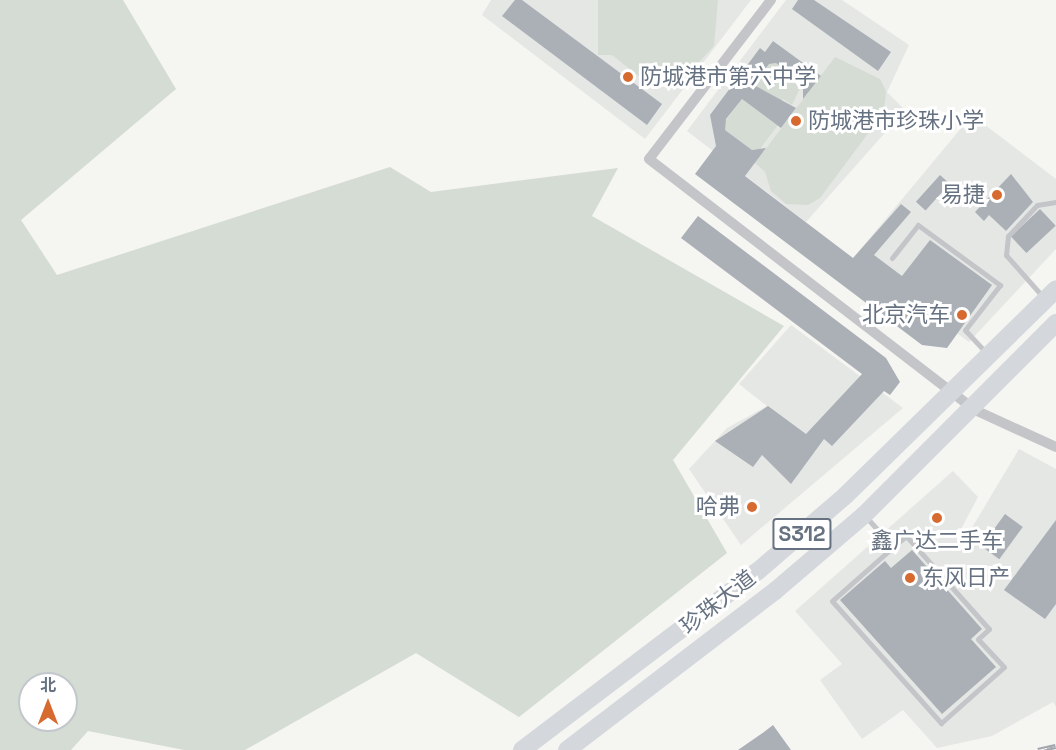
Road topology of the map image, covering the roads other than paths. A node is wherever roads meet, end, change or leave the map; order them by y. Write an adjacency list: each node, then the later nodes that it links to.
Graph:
1 (771, 0): 7 (street)
2 (1056, 202): 4 (lane)
3 (892, 258): 6 (lane)
4 (1051, 295): 6 (main road, 珍珠大道 / S312)
5 (1056, 323): 8 (main road, 珍珠大道 / S312)
6 (990, 357): 7 (main road, 珍珠大道 / S312)
7 (955, 393): 8 (street); 12 (main road, 珍珠大道 / S312)
8 (975, 410): 9 (street); 10 (main road, 珍珠大道 / S312)
9 (1056, 447)
10 (864, 515): 11 (lane); 13 (main road, 珍珠大道 / S312)
11 (893, 547): 11 (lane)
12 (522, 750)
13 (567, 750)

